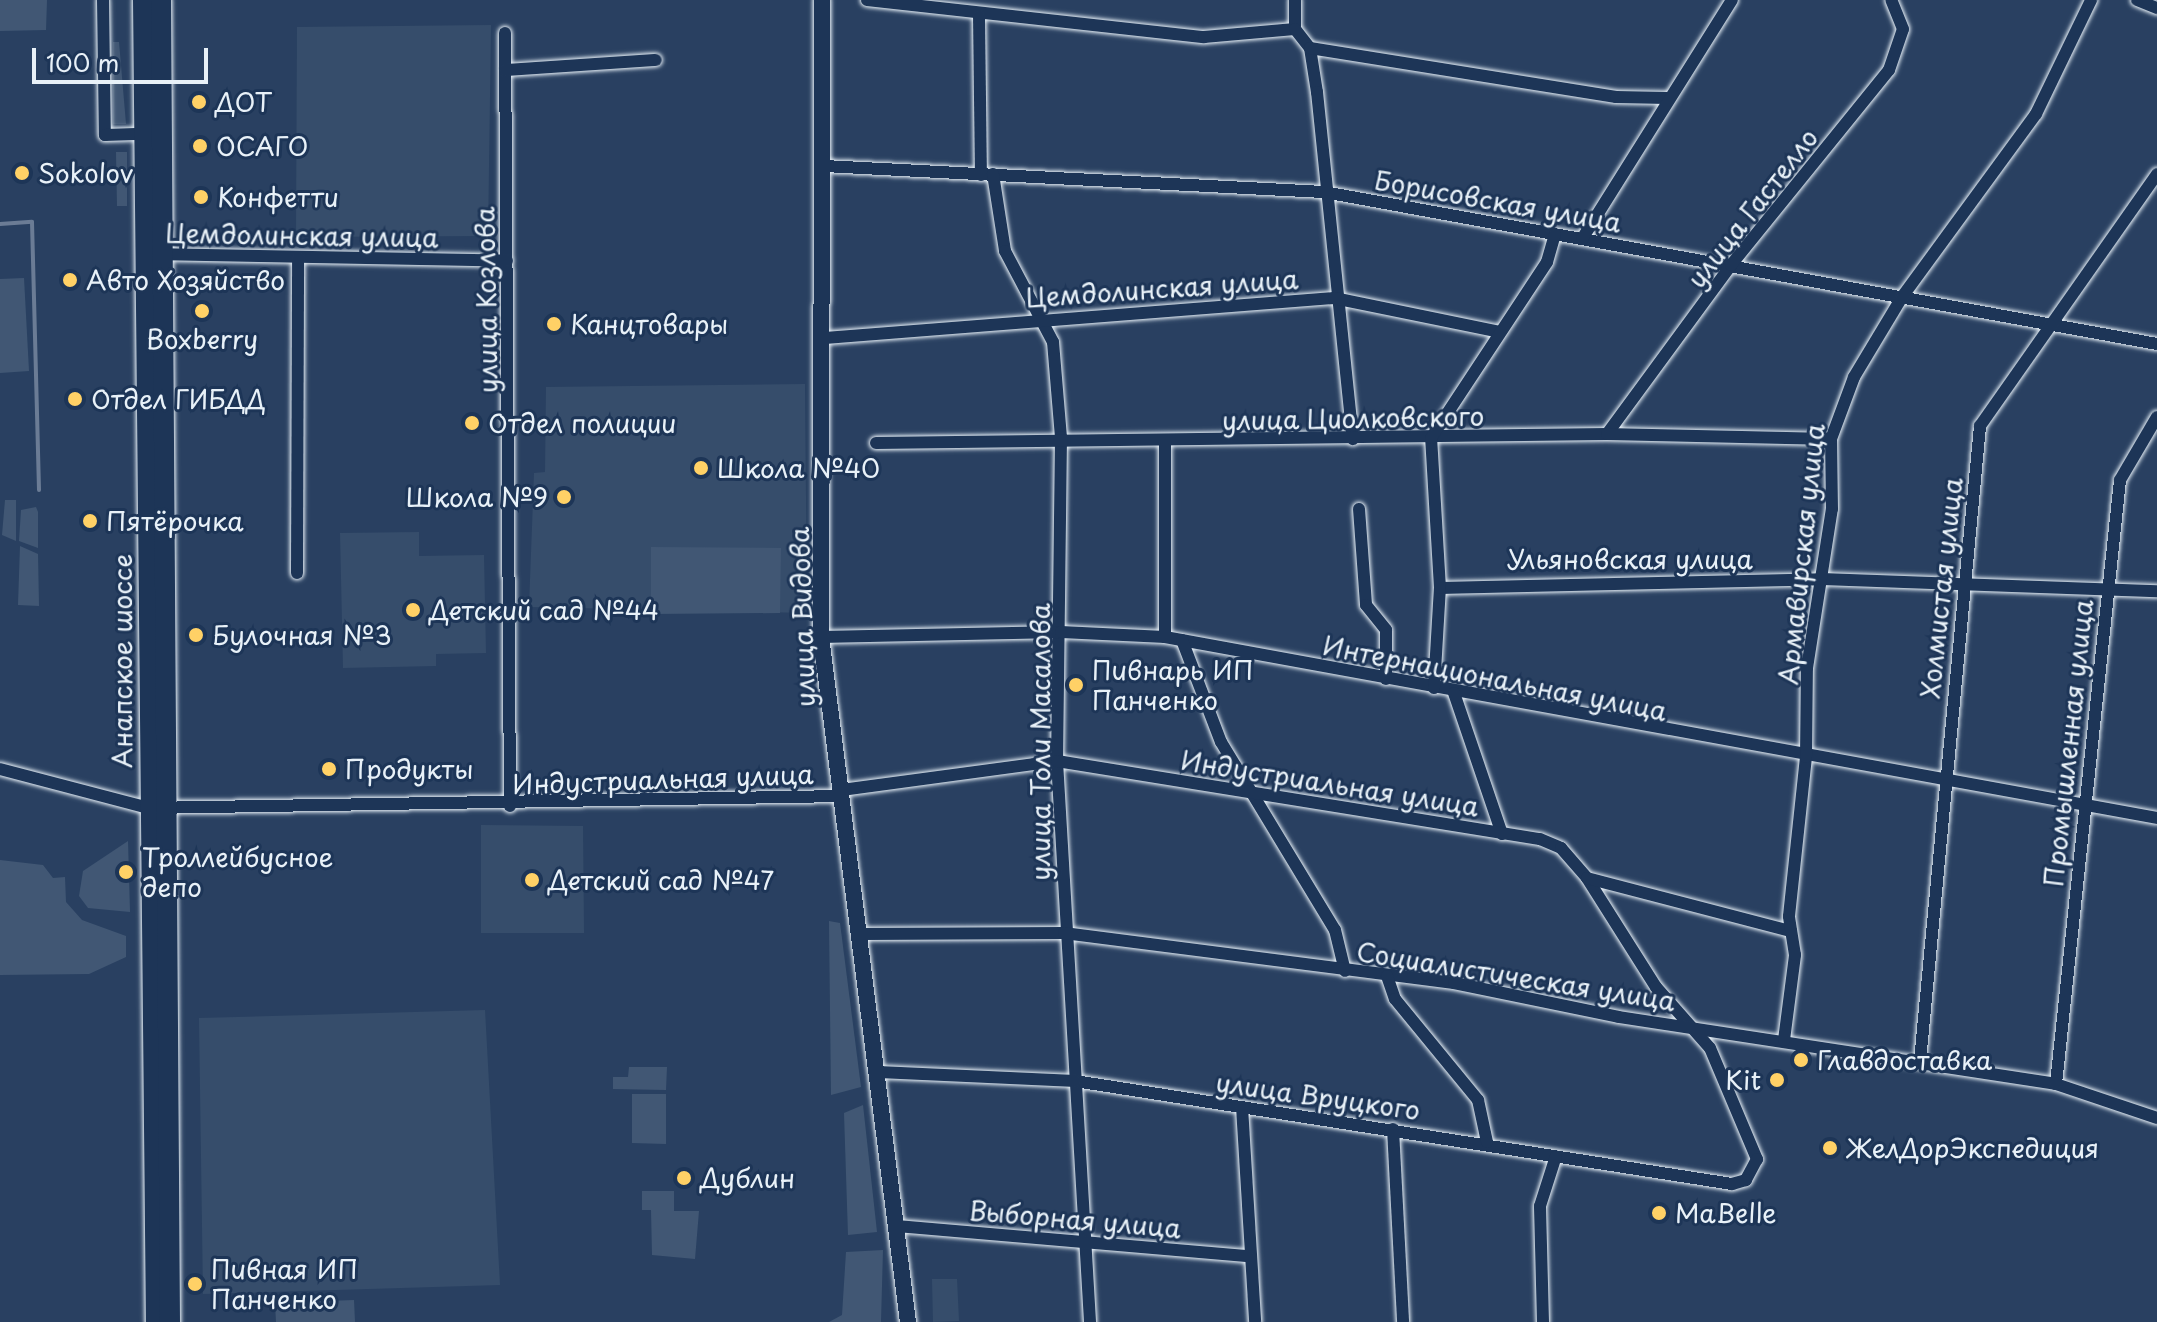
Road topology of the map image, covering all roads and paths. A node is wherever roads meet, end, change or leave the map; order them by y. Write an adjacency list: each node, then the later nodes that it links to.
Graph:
1 (103, 0): 19 (street)
2 (143, 0): 19 (highway, Анапское шоссе)
3 (161, 0): 26 (highway, Анапское шоссе)
4 (822, 0): 20 (street, улица Видова)
5 (867, 0): 12 (street)
6 (1295, 0): 13 (street)
7 (1732, 0): 18 (street)
8 (1891, 0): 29 (street, улица Гастелло)
9 (2091, 0): 30 (street, Армавирская улица)
10 (2137, 0): 11 (street)
11 (2157, 8)
12 (979, 16): 13 (street); 22 (street, улица Толи Масалова)
13 (1295, 29): 15 (street)
14 (505, 33): 17 (street, улица Козлова)
15 (1310, 48): 18 (street); 23 (street)
16 (656, 60): 17 (street)
17 (505, 70): 28 (street, улица Козлова)
18 (1667, 98): 25 (street)
19 (143, 134): 26 (highway, Анапское шоссе)
20 (824, 166): 22 (street, Борисовская улица); 35 (street, улица Видова)
21 (2157, 174): 33 (street, Холмистая улица)
22 (987, 175): 23 (street, Борисовская улица); 32 (street, улица Толи Масалова)
23 (1324, 192): 24 (street, Борисовская улица); 31 (street)
24 (1555, 234): 25 (street, Борисовская улица); 34 (street)
25 (1582, 239): 29 (street, Борисовская улица)
26 (154, 254): 27 (street, Цемдолинская улица); 67 (highway, Анапское шоссе)
27 (298, 257): 28 (street, Цемдолинская улица); 46 (street)
28 (507, 261): 66 (street, улица Козлова)
29 (1731, 265): 30 (street, Борисовская улица); 38 (street, улица Гастелло)
30 (1902, 297): 33 (street, Борисовская улица); 42 (street, Армавирская улица)
31 (1334, 298): 32 (street, Цемдолинская улица); 34 (street, Цемдолинская улица); 41 (street)
32 (1040, 318): 35 (street, Цемдолинская улица); 39 (street, улица Толи Масалова)
33 (2055, 324): 36 (street, Борисовская улица); 48 (street, Холмистая улица)
34 (1500, 332): 40 (street)
35 (825, 338): 53 (street, улица Видова)
36 (2157, 344)
37 (2157, 417): 50 (street, Промышленная улица)
38 (1607, 434): 40 (street, улица Циолковского); 42 (street, улица Циолковского)
39 (1061, 437): 43 (street, улица Циолковского); 44 (street, улица Циолковского); 52 (street, улица Толи Масалова)
40 (1431, 438): 41 (street, улица Циолковского); 49 (street)
41 (1353, 439): 43 (street, улица Циолковского)
42 (1831, 439): 47 (street, Армавирская улица)
43 (1165, 442): 54 (street)
44 (876, 443)
45 (1359, 509): 56 (street)
46 (297, 573)
47 (1822, 579): 48 (street, Ульяновская улица); 49 (street, Ульяновская улица); 59 (street, Армавирская улица)
48 (1961, 587): 50 (street, Ульяновская улица); 62 (street, Холмистая улица)
49 (1440, 588): 57 (street)
50 (2105, 590): 51 (street, Ульяновская улица); 65 (street, Промышленная улица)
51 (2157, 591)
52 (1061, 632): 53 (street, Интернациональная улица); 54 (street, Интернациональная улица); 60 (street, улица Толи Масалова)
53 (821, 637): 63 (street, улица Видова)
54 (1165, 637): 55 (street, Интернациональная улица)
55 (1182, 640): 56 (street, Интернациональная улица); 64 (street)
56 (1386, 679): 57 (street, Интернациональная улица)
57 (1434, 688): 58 (street, Интернациональная улица)
58 (1454, 693): 59 (street, Интернациональная улица); 69 (street)
59 (1806, 757): 62 (street, Интернациональная улица); 71 (street, Армавирская улица)
60 (1057, 761): 63 (street, Индустриальная улица); 64 (street, Индустриальная улица); 72 (street, улица Толи Масалова)
61 (0, 769): 67 (street, Индустриальная улица)
62 (1945, 782): 65 (street, Интернациональная улица); 78 (street, Холмистая улица)
63 (842, 793): 66 (street, Индустриальная улица); 73 (street, улица Видова)
64 (1254, 796): 69 (street, Индустриальная улица); 74 (street)
65 (2083, 805): 68 (street, Интернациональная улица); 81 (street, Промышленная улица)
66 (510, 806): 67 (street, Индустриальная улица)
67 (157, 808): 91 (highway, Анапское шоссе); 92 (highway, Анапское шоссе)
68 (2157, 818)
69 (1502, 834): 70 (street, Индустриальная улица)
70 (1587, 878): 71 (street); 76 (street, Индустриальная улица)
71 (1791, 931): 77 (street, Армавирская улица)
72 (1064, 933): 73 (street, Социалистическая улица); 74 (street, Социалистическая улица); 80 (street, улица Толи Масалова)
73 (861, 934): 79 (street, улица Видова)
74 (1345, 971): 75 (street, Социалистическая улица)
75 (1387, 976): 76 (street, Социалистическая улица); 85 (street)
76 (1692, 1026): 77 (street, Социалистическая улица); 87 (street, Индустриальная улица)
77 (1784, 1040): 78 (street, Социалистическая улица)
78 (1920, 1061): 81 (street, Социалистическая улица)
79 (879, 1072): 80 (street, улица Вруцкого); 88 (street, улица Видова)
80 (1075, 1081): 82 (street, улица Вруцкого); 89 (street, улица Толи Масалова)
81 (2056, 1084): 83 (street, Социалистическая улица)
82 (1242, 1107): 84 (street, улица Вруцкого); 90 (street)
83 (2157, 1118)
84 (1393, 1129): 85 (street, улица Вруцкого); 96 (street)
85 (1487, 1142): 86 (street, улица Вруцкого)
86 (1556, 1156): 87 (street, улица Вруцкого); 97 (street)
87 (1746, 1180)
88 (897, 1226): 89 (street, Выборная улица); 93 (street, улица Видова)
89 (1085, 1241): 90 (street, Выборная улица); 94 (street, улица Толи Масалова)
90 (1249, 1256): 95 (street)
91 (156, 1322)
92 (170, 1322)
93 (909, 1322)
94 (1090, 1322)
95 (1255, 1322)
96 (1403, 1322)
97 (1543, 1322)

